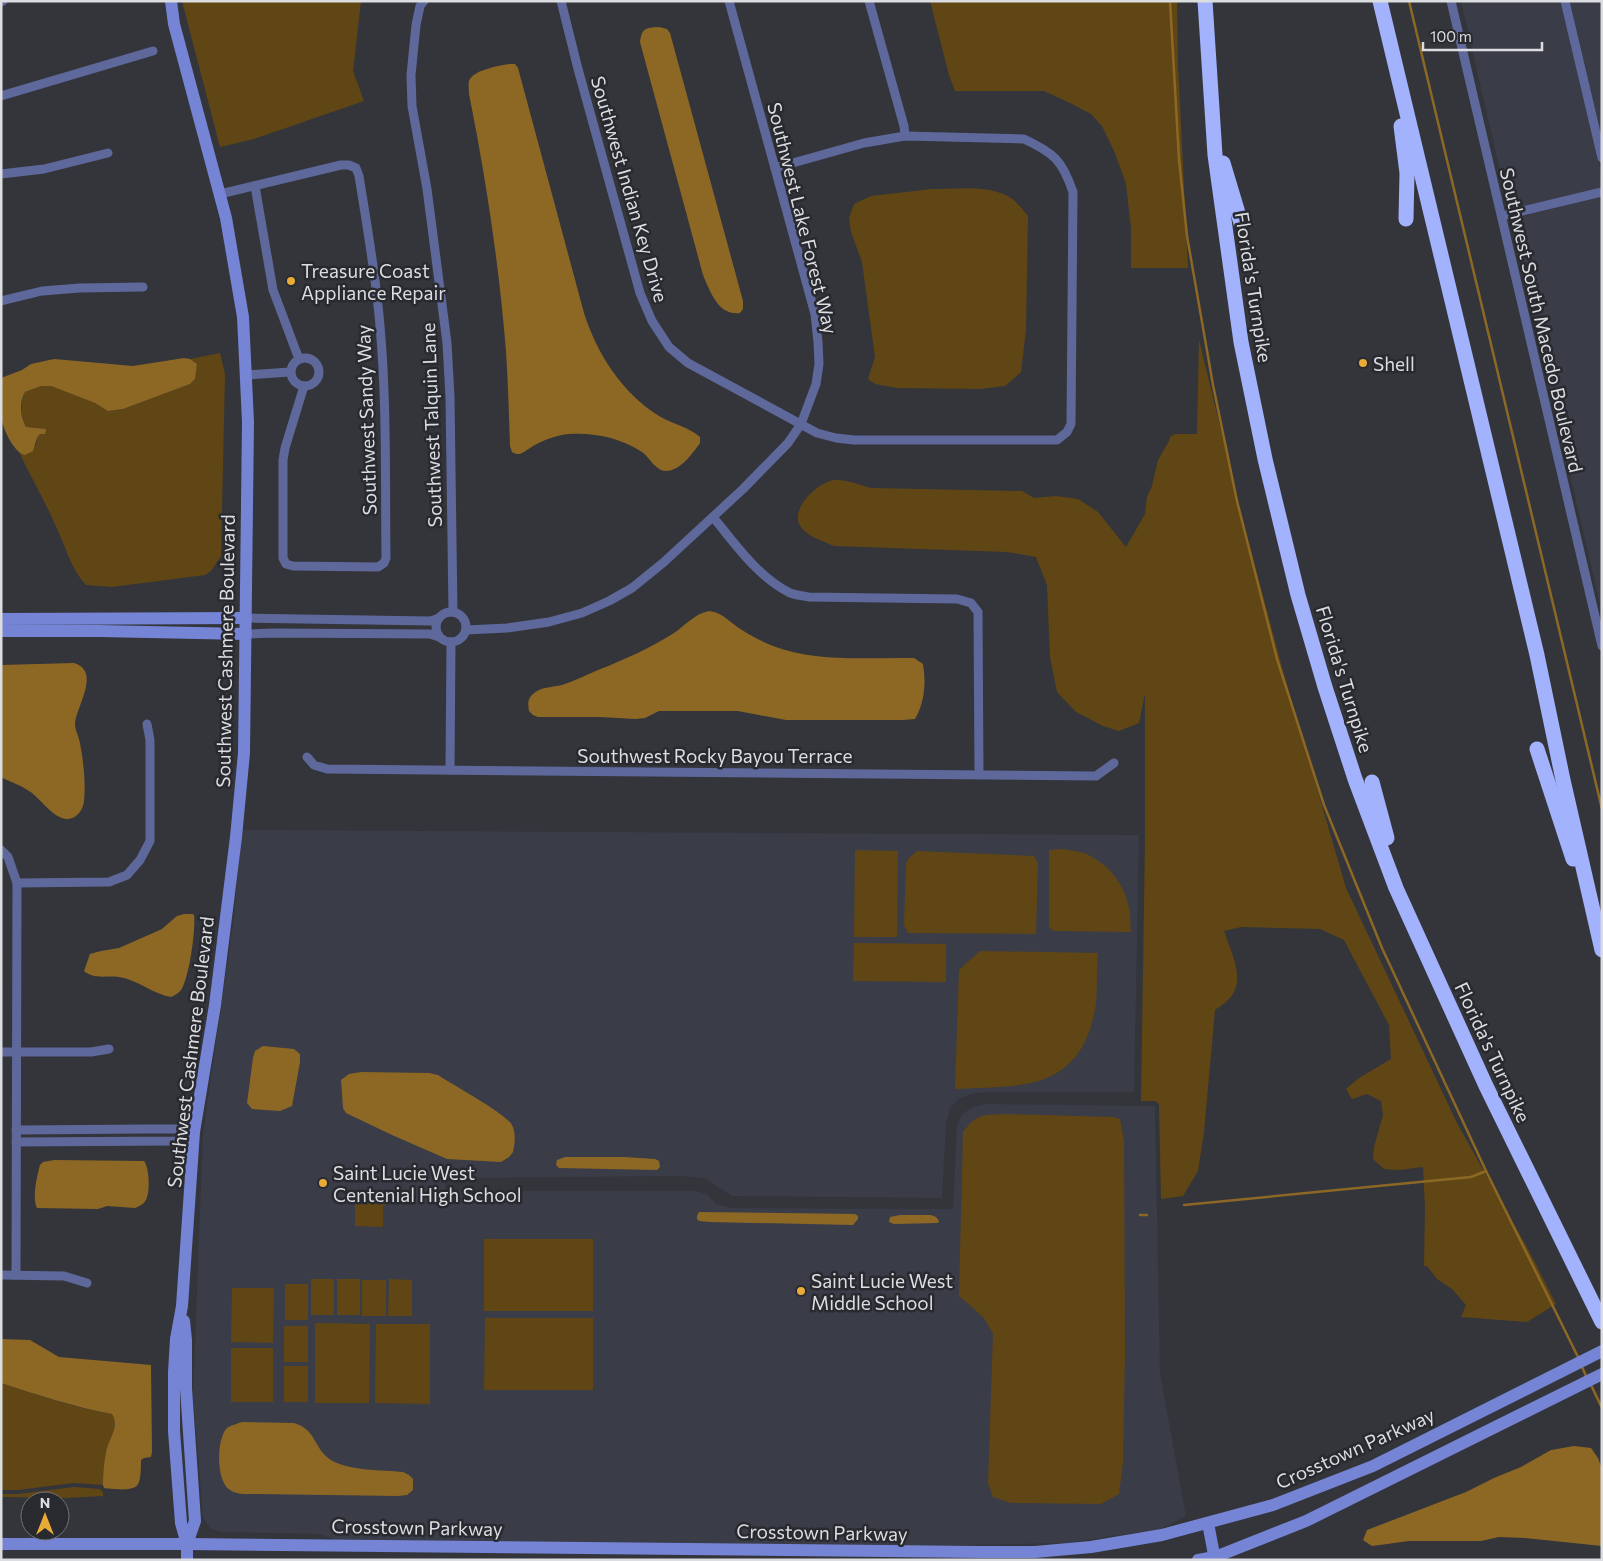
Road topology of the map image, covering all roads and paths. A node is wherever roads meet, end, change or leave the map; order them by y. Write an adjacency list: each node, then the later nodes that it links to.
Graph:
1 (171, 1): 21 (street, Southwest Cashmere Boulevard)
2 (424, 1): 33 (street, Southwest Talquin Lane)
3 (561, 1): 31 (street, Southwest Indian Key Drive)
4 (729, 1): 17 (street, Southwest Lake Forest Way)
5 (869, 1): 14 (street)
6 (1206, 1): 13 (highway, Florida's Turnpike)
7 (1380, 1): 10 (highway)
8 (1451, 1): 22 (street, Southwest South Macedo Boulevard)
9 (1566, 1): 16 (street)
10 (1390, 46): 23 (highway); 56 (highway)
11 (153, 51): 12 (street)
12 (1, 96)
13 (1211, 102): 24 (highway); 55 (highway, Florida's Turnpike)
14 (905, 136): 17 (street, Southwest Indian Key Drive); 31 (street, Southwest Indian Key Drive)
15 (108, 153): 18 (street)
16 (1602, 158)
17 (775, 168): 31 (street, Southwest Lake Forest Way)
18 (1, 174)
19 (255, 186): 21 (street, Southwest Sandy Way); 27 (street); 30 (street, Southwest Sandy Way)
20 (1602, 192): 22 (street)
21 (220, 194): 29 (street, Southwest Cashmere Boulevard)
22 (1502, 216): 38 (street, Southwest South Macedo Boulevard)
23 (1406, 219)
24 (1241, 223)
25 (143, 287): 26 (street)
26 (1, 301)
27 (299, 359): 28 (street); 30 (street)
28 (290, 372): 29 (street); 30 (street)
29 (247, 375): 34 (street, Southwest Cashmere Boulevard)
30 (304, 386)
31 (800, 424): 32 (street, Southwest Lake Forest Way)
32 (713, 517): 39 (street, Southwest Lake Forest Way); 51 (street)
33 (453, 612): 35 (street); 39 (street)
34 (246, 618): 36 (street); 37 (street); 41 (street, Southwest Cashmere Boulevard)
35 (439, 618): 37 (street); 43 (street)
36 (1, 619)
37 (362, 620): 42 (street)
38 (1599, 623): 45 (street, Southwest South Macedo Boulevard)
39 (466, 630): 44 (street)
40 (1, 631): 41 (street)
41 (246, 634): 42 (street); 61 (street, Southwest Cashmere Boulevard)
42 (365, 634): 43 (street)
43 (439, 637): 44 (street)
44 (451, 642): 50 (street)
45 (1602, 646)
46 (147, 724): 54 (street)
47 (1537, 749): 56 (highway)
48 (307, 757): 50 (street, Southwest Rocky Bayou Terrace)
49 (1114, 763): 51 (street, Southwest Rocky Bayou Terrace)
50 (450, 770): 51 (street, Southwest Rocky Bayou Terrace)
51 (979, 774)
52 (1372, 782): 55 (highway)
53 (1, 850): 54 (street)
54 (18, 883): 59 (street)
55 (1412, 923): 66 (highway, Florida's Turnpike)
56 (1601, 945)
57 (109, 1049): 59 (street)
58 (1, 1052): 59 (street)
59 (16, 1052): 60 (street)
60 (16, 1130): 61 (street); 62 (street)
61 (194, 1132): 62 (street); 71 (street, Southwest Cashmere Boulevard)
62 (16, 1142): 64 (street)
63 (1, 1275): 64 (street)
64 (16, 1275): 65 (street)
65 (87, 1283)
66 (1602, 1322)
67 (1602, 1351): 69 (street, Crosstown Parkway)
68 (1602, 1374): 72 (street)
69 (1208, 1523): 71 (street, Crosstown Parkway); 72 (street)
70 (1, 1544): 71 (street, Crosstown Parkway)
71 (187, 1544): 73 (street, Southwest Cashmere Boulevard)
72 (1216, 1559): 74 (street)
73 (187, 1560)
74 (1198, 1560)

